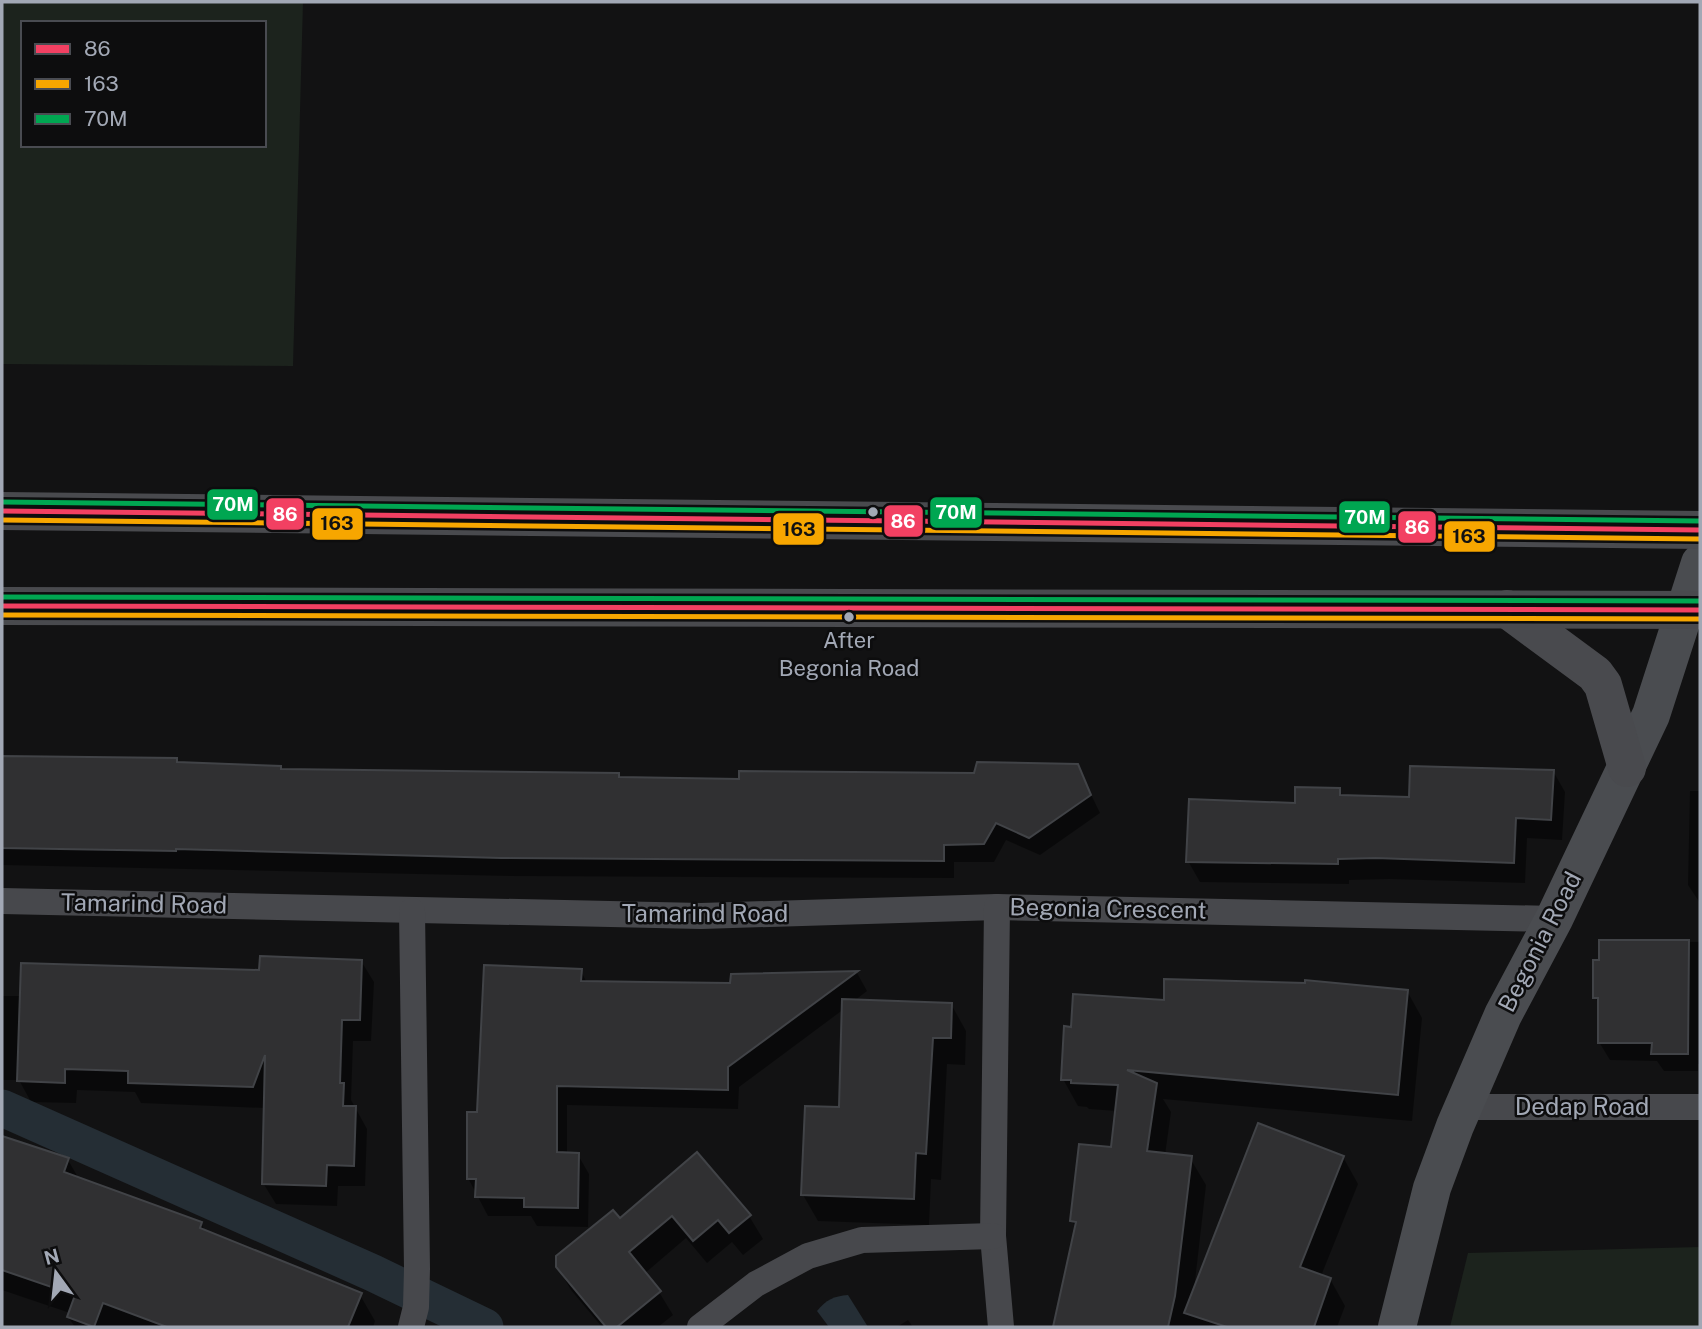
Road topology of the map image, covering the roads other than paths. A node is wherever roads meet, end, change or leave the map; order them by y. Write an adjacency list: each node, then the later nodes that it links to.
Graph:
1 (2, 511): 2 (main road)
2 (1700, 530)
3 (1700, 564): 6 (street, Begonia Road)
4 (2, 606): 5 (main road)
5 (1507, 609): 6 (main road); 7 (main road)
6 (1693, 610): 7 (street, Begonia Road)
7 (1627, 768): 11 (street, Begonia Road)
8 (2, 901): 10 (street, Tamarind Road)
9 (997, 906): 10 (street, Tamarind Road); 11 (street, Begonia Crescent); 14 (street, Begonia Crescent)
10 (412, 911): 15 (street)
11 (1554, 919): 12 (street, Begonia Road)
12 (1463, 1107): 13 (street, Dedap Road); 18 (street, Begonia Road)
13 (1700, 1107)
14 (993, 1236): 16 (street); 17 (street, Begonia Crescent)
15 (413, 1317)
16 (701, 1327)
17 (1001, 1327)
18 (1397, 1327)

